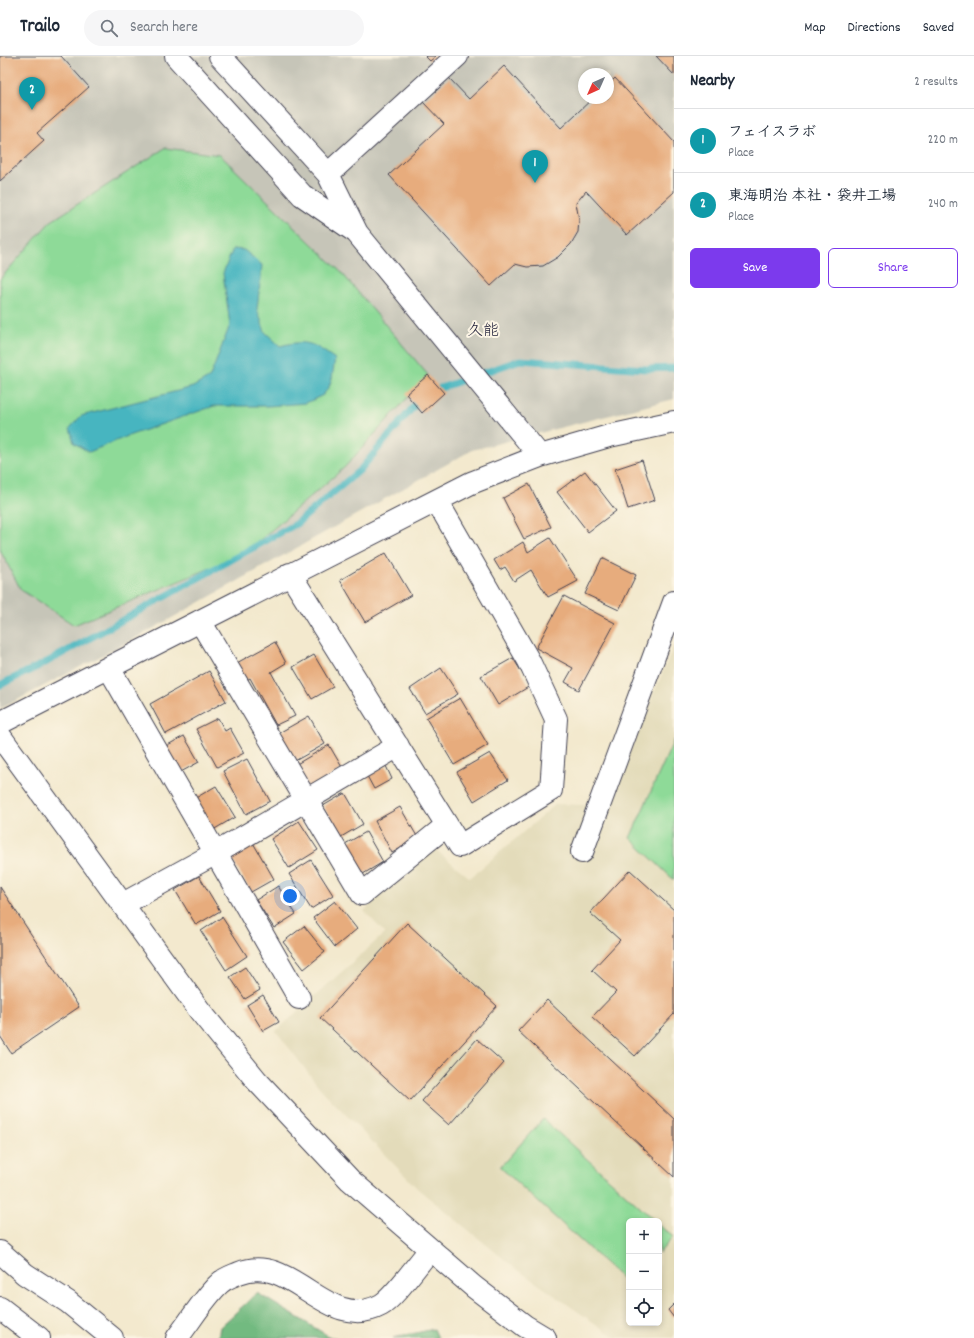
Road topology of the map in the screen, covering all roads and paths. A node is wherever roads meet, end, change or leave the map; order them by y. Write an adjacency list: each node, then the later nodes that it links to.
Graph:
1 (176, 56): 5 (street)
2 (220, 56): 4 (street)
3 (457, 56): 4 (street)
4 (328, 174): 5 (street)
5 (357, 233): 7 (street)
6 (674, 422): 7 (street)
7 (540, 456): 8 (street)
8 (437, 501): 9 (street); 17 (street)
9 (290, 574): 11 (street); 15 (street)
10 (674, 602): 18 (street)
11 (200, 621): 12 (street); 16 (street)
12 (108, 668): 13 (street); 19 (street)
13 (0, 723)
14 (0, 736): 20 (street)
15 (398, 746): 16 (street); 17 (street)
16 (307, 800): 17 (street); 19 (street)
17 (447, 825)
18 (582, 852)
19 (216, 853): 20 (street); 21 (street)
20 (124, 904): 22 (street)
21 (299, 998)
22 (430, 1250): 27 (street); 28 (street)
23 (0, 1252): 25 (street)
24 (0, 1308): 26 (street)
25 (107, 1336)
26 (38, 1338)
27 (177, 1338)
28 (545, 1338)

